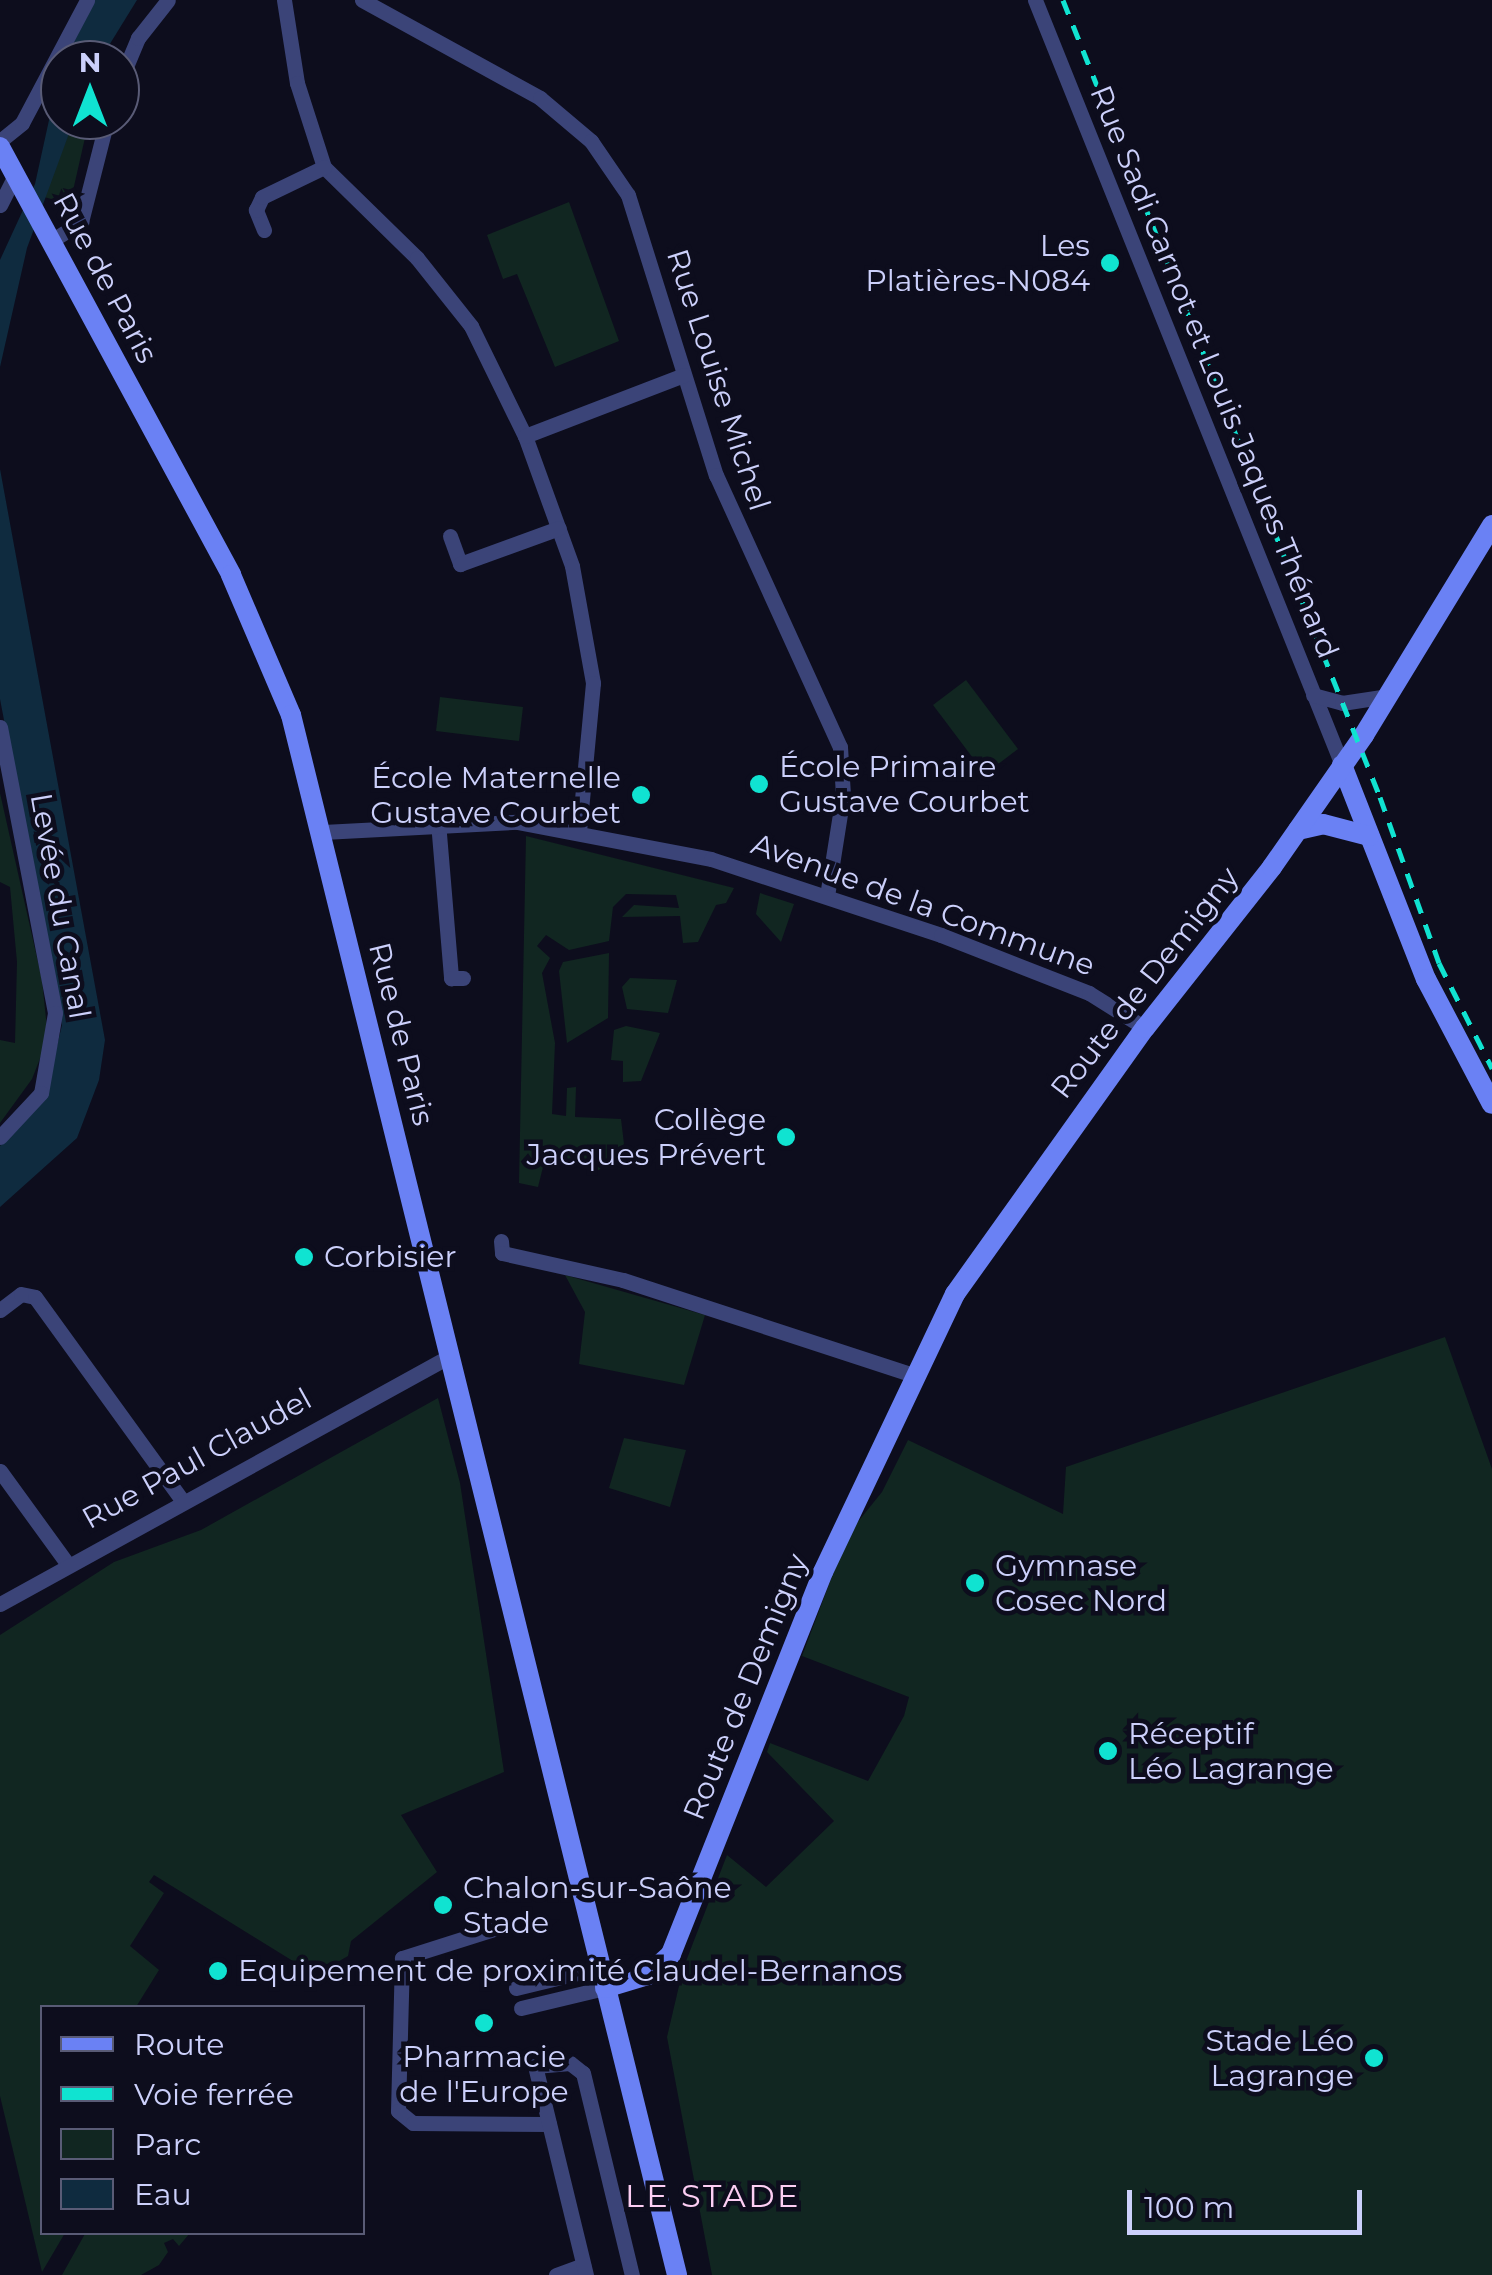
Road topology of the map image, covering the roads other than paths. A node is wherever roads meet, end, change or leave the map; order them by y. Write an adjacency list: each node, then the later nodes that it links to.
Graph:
1 (87, 0): 8 (street)
2 (168, 0): 6 (street)
3 (284, 0): 9 (street)
4 (362, 0): 14 (street, Rue Louise Michel)
5 (1035, 0): 19 (street, Rue Sadi Carnot et Louis Jaques Thénard)
6 (137, 40)
7 (103, 140): 13 (street)
8 (0, 144): 10 (main road, Rue de Paris)
9 (324, 168): 12 (street); 15 (street)
10 (19, 182): 11 (street); 13 (main road, Rue de Paris)
11 (0, 205)
12 (264, 230)
13 (50, 239): 26 (main road, Rue de Paris)
14 (684, 375): 15 (street); 28 (street, Rue Louise Michel)
15 (525, 436): 17 (street)
16 (1492, 525): 20 (main road, Route de Demigny)
17 (558, 528): 18 (street); 24 (street)
18 (450, 536)
19 (1314, 695): 20 (street); 22 (street, Rue Sadi Carnot et Louis Jaques Thénard)
20 (1388, 696): 22 (main road, Route de Demigny)
21 (0, 727): 32 (street, Levée du Canal)
22 (1342, 765): 25 (main road, Route de Demigny); 27 (main road)
23 (438, 822): 24 (street, Avenue de la Commune); 26 (street, Avenue de la Commune); 29 (street)
24 (579, 830): 28 (street, Avenue de la Commune)
25 (1298, 830): 27 (main road); 30 (main road, Route de Demigny)
26 (323, 832): 35 (main road, Rue de Paris)
27 (1369, 836): 31 (main road)
28 (827, 896): 30 (street, Avenue de la Commune)
29 (463, 978)
30 (1145, 1028): 36 (main road, Route de Demigny)
31 (1492, 1104)
32 (0, 1138)
33 (501, 1240): 36 (street)
34 (0, 1310): 38 (street)
35 (450, 1356): 38 (street, Rue Paul Claudel); 42 (main road, Rue de Paris)
36 (913, 1376): 42 (main road, Route de Demigny)
37 (0, 1471): 39 (street)
38 (182, 1500): 39 (street, Rue Paul Claudel)
39 (66, 1562): 40 (street, Rue Paul Claudel)
40 (0, 1604)
41 (500, 1928): 45 (street)
42 (604, 1978): 43 (street); 44 (street); 49 (main road, Rue de Paris)
43 (516, 1988)
44 (521, 2008)
45 (549, 2124): 46 (street); 48 (street)
46 (584, 2270): 47 (street)
47 (556, 2275)
48 (632, 2275)
49 (677, 2275)

